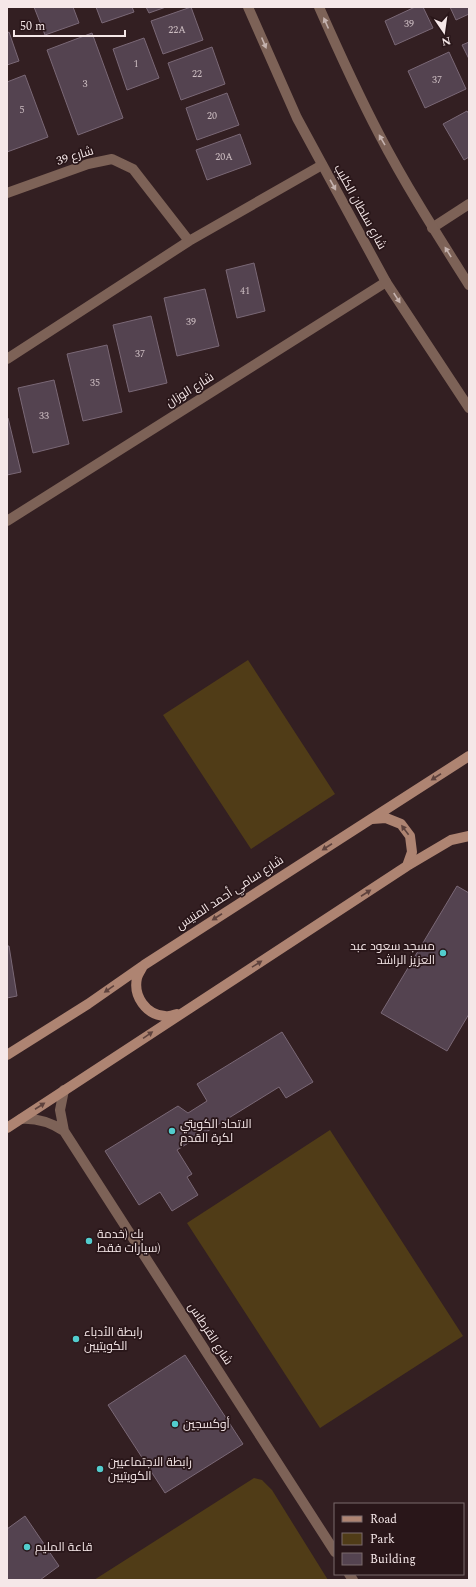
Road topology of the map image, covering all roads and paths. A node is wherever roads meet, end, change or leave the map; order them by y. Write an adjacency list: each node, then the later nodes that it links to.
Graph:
1 (248, 7): 3 (street, شارع سلطان الكليب, one-way to 3)
2 (319, 7): 6 (street, one-way to 2)
3 (322, 165): 7 (street); 8 (street, شارع سلطان الكليب, one-way to 8)
4 (7, 193): 7 (street, شارع 39)
5 (469, 204): 6 (street)
6 (432, 228): 9 (street, one-way to 6)
7 (189, 241): 10 (street)
8 (386, 282): 11 (street, شارع سلطان الكليب, one-way to 11); 12 (street, شارع الوزان)
9 (469, 285)
10 (7, 359)
11 (469, 408)
12 (7, 521)
13 (469, 756): 14 (main road, شارع سامي أحمد المنيس, one-way to 14)
14 (371, 819): 16 (main road, one-way to 14); 17 (main road, شارع سامي أحمد المنيس, one-way to 17)
15 (469, 836): 16 (main road)
16 (407, 866): 18 (main road, one-way to 16)
17 (144, 965): 18 (main road); 19 (main road, شارع سامي أحمد المنيس, one-way to 19)
18 (179, 1014): 20 (main road, one-way to 18)
19 (7, 1055)
20 (64, 1090): 21 (main road, one-way to 20); 23 (street, شارع القرطاس)
21 (20, 1119): 22 (main road); 23 (street, شارع القرطاس)
22 (7, 1128)
23 (64, 1131): 24 (street, شارع القرطاس)
24 (334, 1550)

